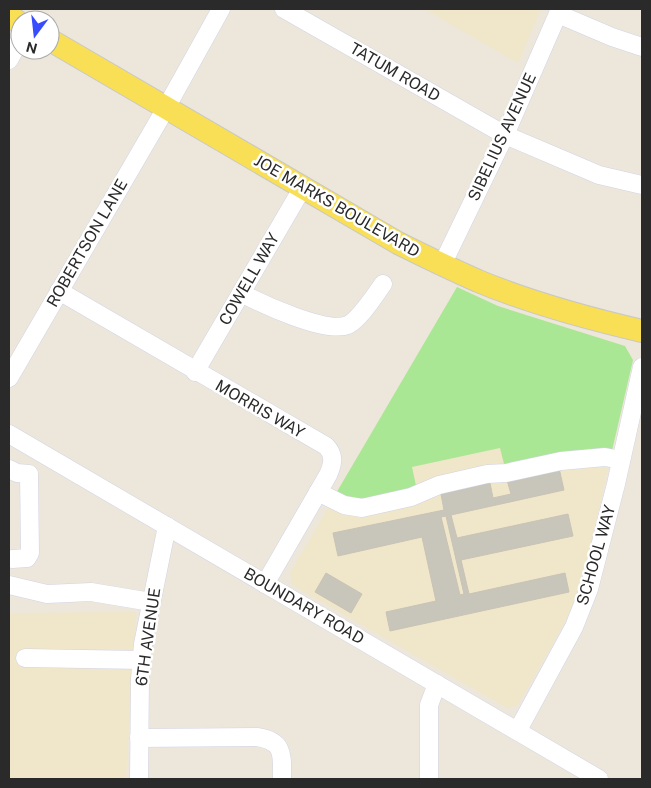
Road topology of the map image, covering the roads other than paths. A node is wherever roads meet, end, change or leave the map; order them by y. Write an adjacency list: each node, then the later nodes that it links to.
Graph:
1 (221, 9): 6 (street)
2 (284, 9): 7 (street, TATUM ROAD)
3 (559, 12): 5 (street); 7 (street, SIBELIUS AVENUE)
4 (60, 46): 6 (main road, JOE MARKS BOULEVARD)
5 (642, 47)
6 (166, 108): 9 (main road, JOE MARKS BOULEVARD); 12 (street, ROBERTSON LANE)
7 (505, 134): 8 (street, TATUM ROAD); 10 (street, SIBELIUS AVENUE)
8 (642, 185)
9 (302, 187): 10 (main road, JOE MARKS BOULEVARD); 13 (street, COWELL WAY)
10 (442, 265): 14 (main road, JOE MARKS BOULEVARD)
11 (383, 284): 13 (street)
12 (58, 291): 16 (street, MORRIS WAY); 17 (street, ROBERTSON LANE)
13 (241, 293): 16 (street, COWELL WAY)
14 (642, 331)
15 (642, 367): 20 (street, SCHOOL WAY)
16 (196, 372): 23 (street, MORRIS WAY)
17 (9, 378)
18 (9, 434): 19 (street, BOUNDARY ROAD)
19 (42, 454): 22 (street); 24 (street, BOUNDARY ROAD)
20 (621, 460): 23 (street); 32 (street, SCHOOL WAY)
21 (9, 469): 22 (street)
22 (30, 474): 25 (street)
23 (318, 492): 26 (street, MORRIS WAY)
24 (167, 526): 26 (street, BOUNDARY ROAD); 28 (street, 6TH AVENUE)
25 (12, 559)
26 (265, 584): 31 (street, BOUNDARY ROAD)
27 (9, 585): 28 (street)
28 (151, 602): 30 (street, 6TH AVENUE)
29 (25, 658): 30 (street)
30 (142, 660): 33 (street, 6TH AVENUE)
31 (437, 684): 32 (street, BOUNDARY ROAD); 37 (street)
32 (518, 730): 34 (street, BOUNDARY ROAD)
33 (139, 738): 35 (street, 6TH AVENUE); 36 (street)
34 (596, 778)
35 (139, 779)
36 (282, 779)
37 (429, 779)

